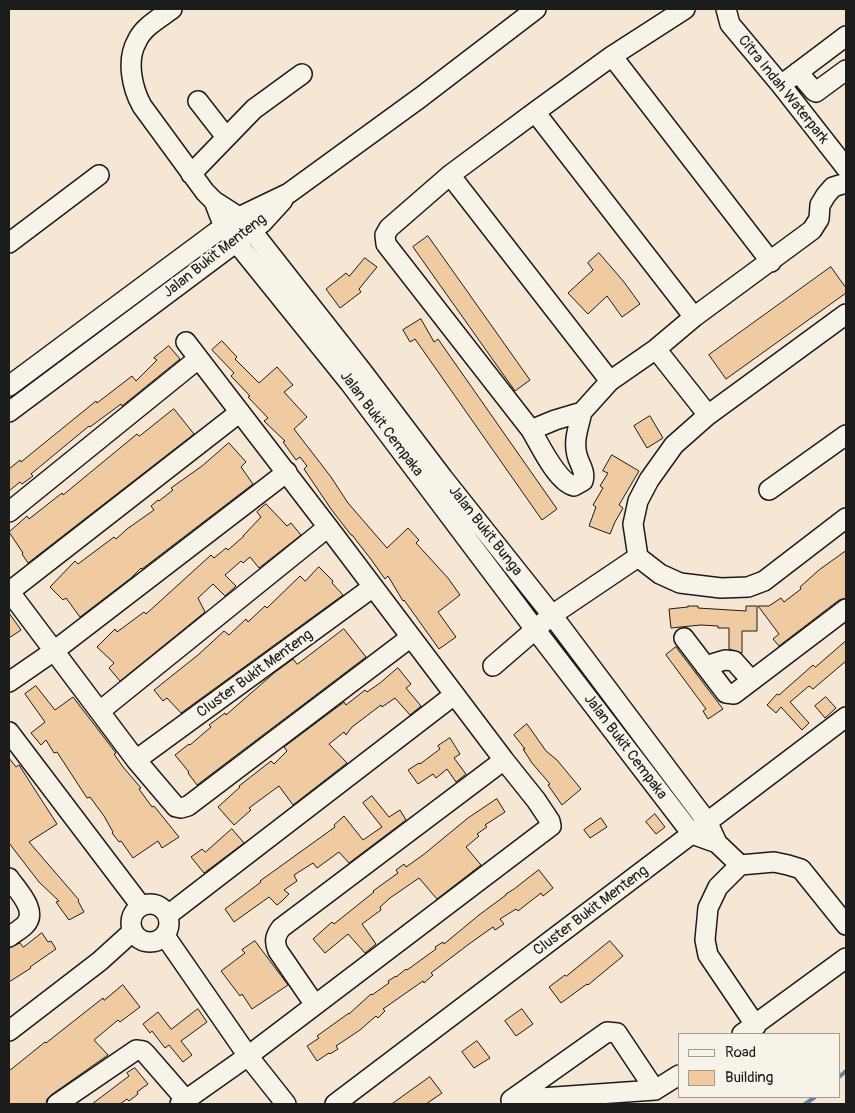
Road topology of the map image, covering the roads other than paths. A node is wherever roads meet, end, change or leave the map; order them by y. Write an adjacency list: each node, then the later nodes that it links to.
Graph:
1 (172, 9): 16 (street)
2 (536, 9): 20 (street, Jalan Bukit Menteng)
3 (684, 9): 6 (street)
4 (726, 9): 11 (street, Citra Indah Waterpark)
5 (833, 46): 7 (street); 8 (street); 10 (street)
6 (612, 56): 13 (street); 23 (street)
7 (846, 63)
8 (798, 72): 10 (street); 11 (street)
9 (302, 74): 14 (street)
10 (841, 75)
11 (781, 85): 15 (street, Citra Indah Waterpark)
12 (198, 101): 14 (street)
13 (535, 112): 18 (street); 25 (street)
14 (226, 137): 16 (street)
15 (846, 168)
16 (191, 174): 20 (street, Jalan Bukit Bunga)
17 (99, 175): 22 (street)
18 (450, 175): 30 (street); 36 (street)
19 (846, 183): 23 (street)
20 (238, 225): 21 (street, Jalan Bukit Menteng); 29 (street, Jalan Bukit Bunga); 31 (street, Jalan Bukit Menteng)
21 (236, 242): 29 (street, Jalan Bukit Cempaka); 32 (street, Jalan Bukit Menteng)
22 (9, 244)
23 (771, 262): 25 (street)
24 (846, 314): 35 (street)
25 (694, 317): 27 (street)
26 (186, 342): 28 (street)
27 (656, 350): 30 (street); 35 (street)
28 (198, 359): 33 (street); 41 (street)
29 (356, 376): 39 (street, Jalan Bukit Bunga)
30 (610, 381): 34 (street)
31 (9, 386)
32 (9, 412)
33 (240, 412): 38 (street); 46 (street)
34 (582, 412): 36 (street); 36 (street)
35 (708, 415): 44 (street)
36 (531, 430)
37 (846, 435): 40 (street)
38 (287, 472): 43 (street); 52 (street)
39 (436, 483): 48 (street, Jalan Bukit Bunga); 49 (street, Jalan Bukit Cempaka)
40 (769, 490)
41 (9, 512)
42 (846, 518): 44 (street)
43 (328, 527): 45 (street); 58 (street)
44 (638, 557): 48 (street)
45 (373, 587): 50 (street); 61 (street, Cluster Bukit Menteng)
46 (9, 592): 52 (street)
47 (846, 610): 55 (street)
48 (552, 615): 49 (street); 63 (street, Jalan Bukit Bunga)
49 (535, 629): 53 (street); 64 (street, Jalan Bukit Cempaka)
50 (411, 637): 57 (street); 61 (street)
51 (684, 638): 54 (street)
52 (54, 651): 56 (street); 58 (street)
53 (493, 666)
54 (705, 666): 55 (street); 55 (street)
55 (752, 680)
56 (9, 682)
57 (454, 695): 62 (street); 69 (street)
58 (100, 711): 61 (street)
59 (846, 717): 63 (street, Cluster Bukit Menteng)
60 (9, 732): 68 (street)
61 (136, 760)
62 (504, 760): 75 (street); 75 (street)
63 (708, 823): 64 (street, Cluster Bukit Menteng); 65 (street, Jalan Bukit Bunga)
64 (692, 834): 65 (street); 85 (street, Cluster Bukit Menteng)
65 (717, 843): 66 (street)
66 (740, 865): 70 (street); 77 (street)
67 (9, 878): 73 (street)
68 (141, 906): 69 (street); 71 (street)
69 (168, 915): 72 (street)
70 (846, 925)
71 (132, 932): 72 (street); 76 (street)
72 (165, 936): 78 (street)
73 (9, 937)
74 (846, 958): 77 (street)
75 (314, 1004): 78 (street)
76 (9, 1030)
77 (749, 1030)
78 (248, 1056): 81 (street); 84 (street)
79 (678, 1076): 80 (street)
80 (655, 1090): 82 (street); 82 (street)
81 (183, 1102): 83 (street)
82 (508, 1102)
83 (57, 1104)
84 (286, 1104)
85 (335, 1104)

